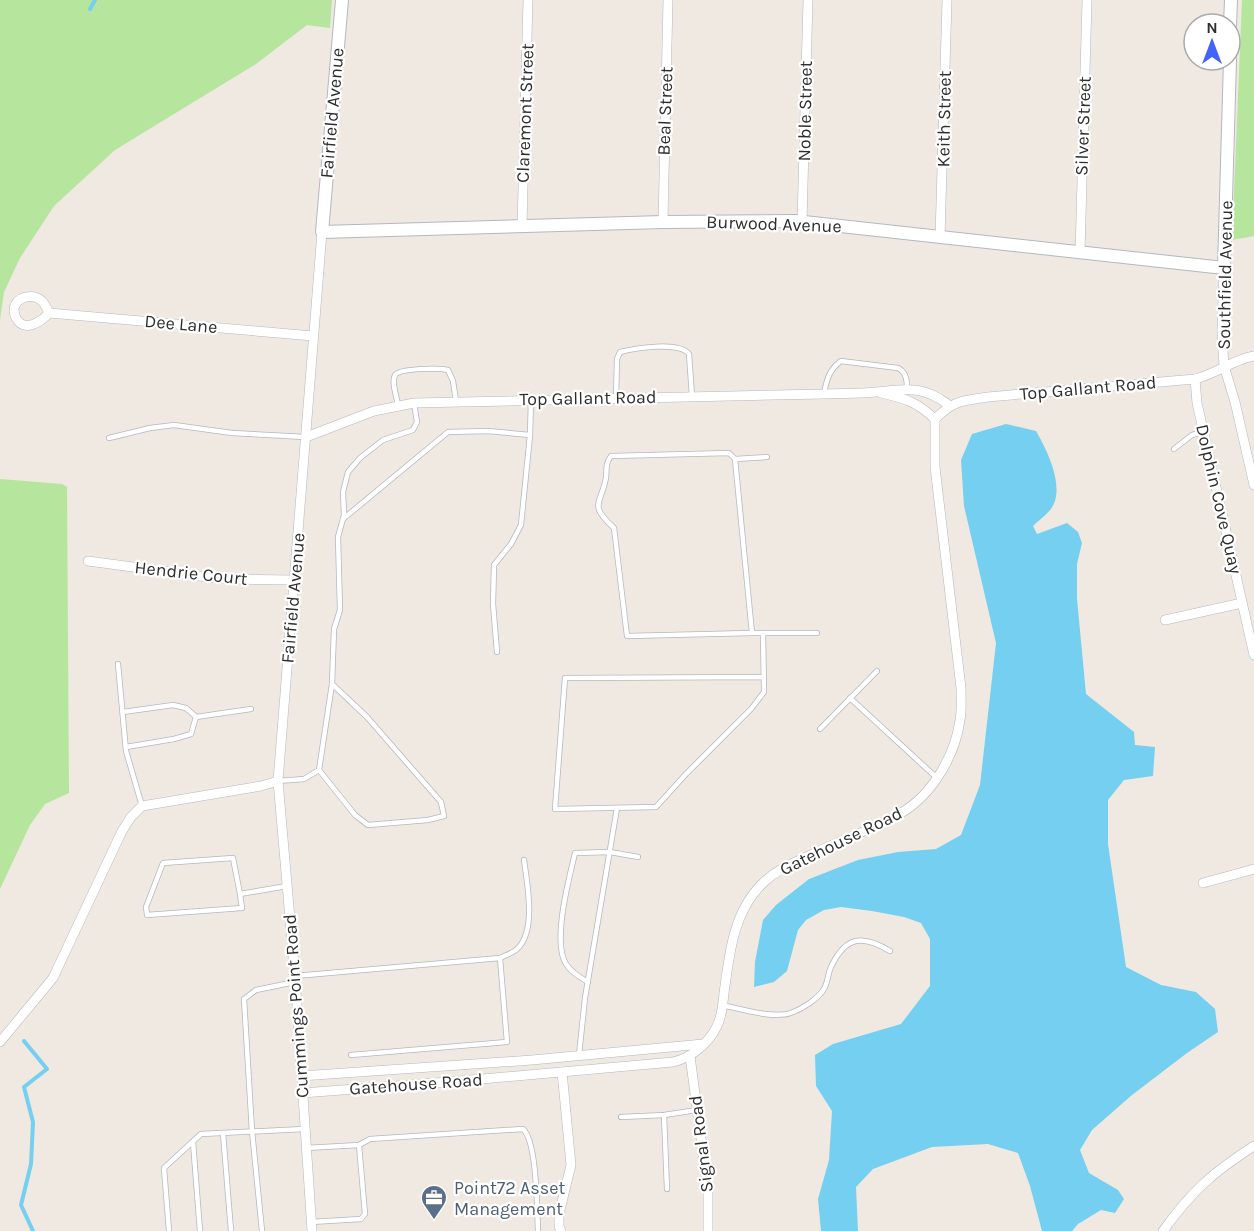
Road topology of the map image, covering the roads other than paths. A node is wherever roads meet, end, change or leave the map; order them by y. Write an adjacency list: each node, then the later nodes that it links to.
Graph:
1 (342, 0): 11 (street, Fairfield Avenue)
2 (528, 0): 10 (street, Claremont Street)
3 (668, 0): 8 (street, Beal Street)
4 (808, 0): 9 (street, Noble Street)
5 (947, 0): 12 (street, Keith Street)
6 (1087, 0): 13 (street, Silver Street)
7 (1230, 72): 14 (street, Southfield Avenue)
8 (663, 222): 9 (street, Burwood Avenue); 10 (street, Burwood Avenue)
9 (801, 222): 12 (street, Burwood Avenue)
10 (522, 226): 11 (street, Burwood Avenue)
11 (322, 231): 16 (street, Fairfield Avenue)
12 (940, 237): 13 (street, Burwood Avenue)
13 (1080, 253): 14 (street, Burwood Avenue)
14 (1224, 268): 18 (street, Southfield Avenue)
15 (49, 314): 16 (street, Dee Lane)
16 (312, 336): 33 (street, Fairfield Avenue)
17 (1254, 356): 18 (street, Top Gallant Road)
18 (1224, 366): 19 (street, Top Gallant Road); 38 (street, Southfield Avenue)
19 (1195, 379): 29 (street, Top Gallant Road); 31 (street, Dolphin Cove Quay)
20 (907, 388): 21 (street, Top Gallant Road); 22 (lane); 29 (street, Top Gallant Road)
21 (876, 392): 22 (street, Top Gallant Road); 30 (street, Top Gallant Road)
22 (823, 394): 23 (street, Top Gallant Road)
23 (692, 396): 24 (street, Top Gallant Road); 24 (lane)
24 (616, 398): 25 (street, Top Gallant Road)
25 (531, 399): 26 (street, Top Gallant Road); 32 (lane)
26 (456, 401): 27 (street, Top Gallant Road); 28 (lane)
27 (414, 403): 28 (street, Top Gallant Road); 39 (lane)
28 (398, 405): 33 (street, Top Gallant Road)
29 (949, 405): 30 (street)
30 (935, 419): 60 (street, Gatehouse Road)
31 (1203, 432): 35 (lane); 42 (street, Dolphin Cove Quay)
32 (530, 435): 39 (lane); 47 (lane)
33 (306, 437): 34 (lane); 41 (street, Fairfield Avenue)
34 (109, 438)
35 (1174, 449)
36 (767, 456): 37 (lane)
37 (735, 459): 44 (lane); 44 (lane)
38 (1254, 485)
39 (343, 519): 52 (lane)
40 (88, 561): 41 (street, Hendrie Court)
41 (294, 580): 61 (street, Fairfield Avenue)
42 (1242, 603): 43 (street); 48 (street, Dolphin Cove Quay)
43 (1165, 620)
44 (752, 633): 45 (lane)
45 (763, 633): 46 (lane); 51 (lane)
46 (817, 633)
47 (496, 652)
48 (1254, 655)
49 (118, 664): 55 (lane)
50 (877, 671): 53 (lane)
51 (764, 677): 63 (lane); 63 (lane)
52 (332, 684): 59 (lane); 59 (lane)
53 (850, 698): 57 (lane); 60 (lane)
54 (251, 709): 56 (lane)
55 (123, 712): 56 (lane); 58 (lane)
56 (196, 717): 58 (lane)
57 (820, 729)
58 (126, 747): 62 (lane)
59 (318, 770): 61 (lane)
60 (937, 778): 75 (street, Gatehouse Road)
61 (278, 781): 62 (street); 69 (street, Cummings Point Road)
62 (142, 807): 76 (street)
63 (617, 808): 64 (lane)
64 (610, 852): 65 (lane); 74 (lane); 74 (lane)
65 (638, 857)
66 (524, 860): 72 (lane)
67 (1254, 869): 68 (street)
68 (1203, 883)
69 (287, 886): 70 (lane); 73 (street, Cummings Point Road)
70 (240, 894): 70 (lane)
71 (890, 951): 75 (lane)
72 (500, 958): 73 (lane); 78 (lane)
73 (295, 979): 82 (street, Cummings Point Road); 88 (lane)
74 (588, 982): 79 (lane)
75 (722, 1005): 77 (street, Gatehouse Road)
76 (0, 1042)
77 (703, 1044): 79 (street, Gatehouse Road); 80 (street, Gatehouse Road)
78 (351, 1055)
79 (579, 1055): 82 (street, Gatehouse Road)
80 (690, 1056): 81 (street, Gatehouse Road); 84 (street, Signal Road)
81 (562, 1072): 83 (street, Gatehouse Road); 101 (street)
82 (301, 1076): 83 (street, Cummings Point Road)
83 (302, 1093): 87 (street, Cummings Point Road)
84 (697, 1110): 85 (lane); 102 (street, Signal Road)
85 (664, 1115): 86 (lane); 94 (lane)
86 (621, 1117)
87 (304, 1129): 88 (lane); 93 (street, Cummings Point Road)
88 (252, 1131): 89 (lane); 99 (lane)
89 (223, 1133): 90 (lane); 98 (lane)
90 (193, 1142): 96 (lane); 97 (lane)
91 (359, 1145): 93 (lane); 95 (lane); 100 (lane)
92 (1254, 1146): 103 (street)
93 (306, 1148): 95 (street, Cummings Point Road)
94 (667, 1189)
95 (312, 1227)
96 (169, 1231)
97 (200, 1231)
98 (231, 1231)
99 (262, 1231)
100 (538, 1231)
101 (561, 1231)
102 (708, 1231)
103 (1163, 1231)

